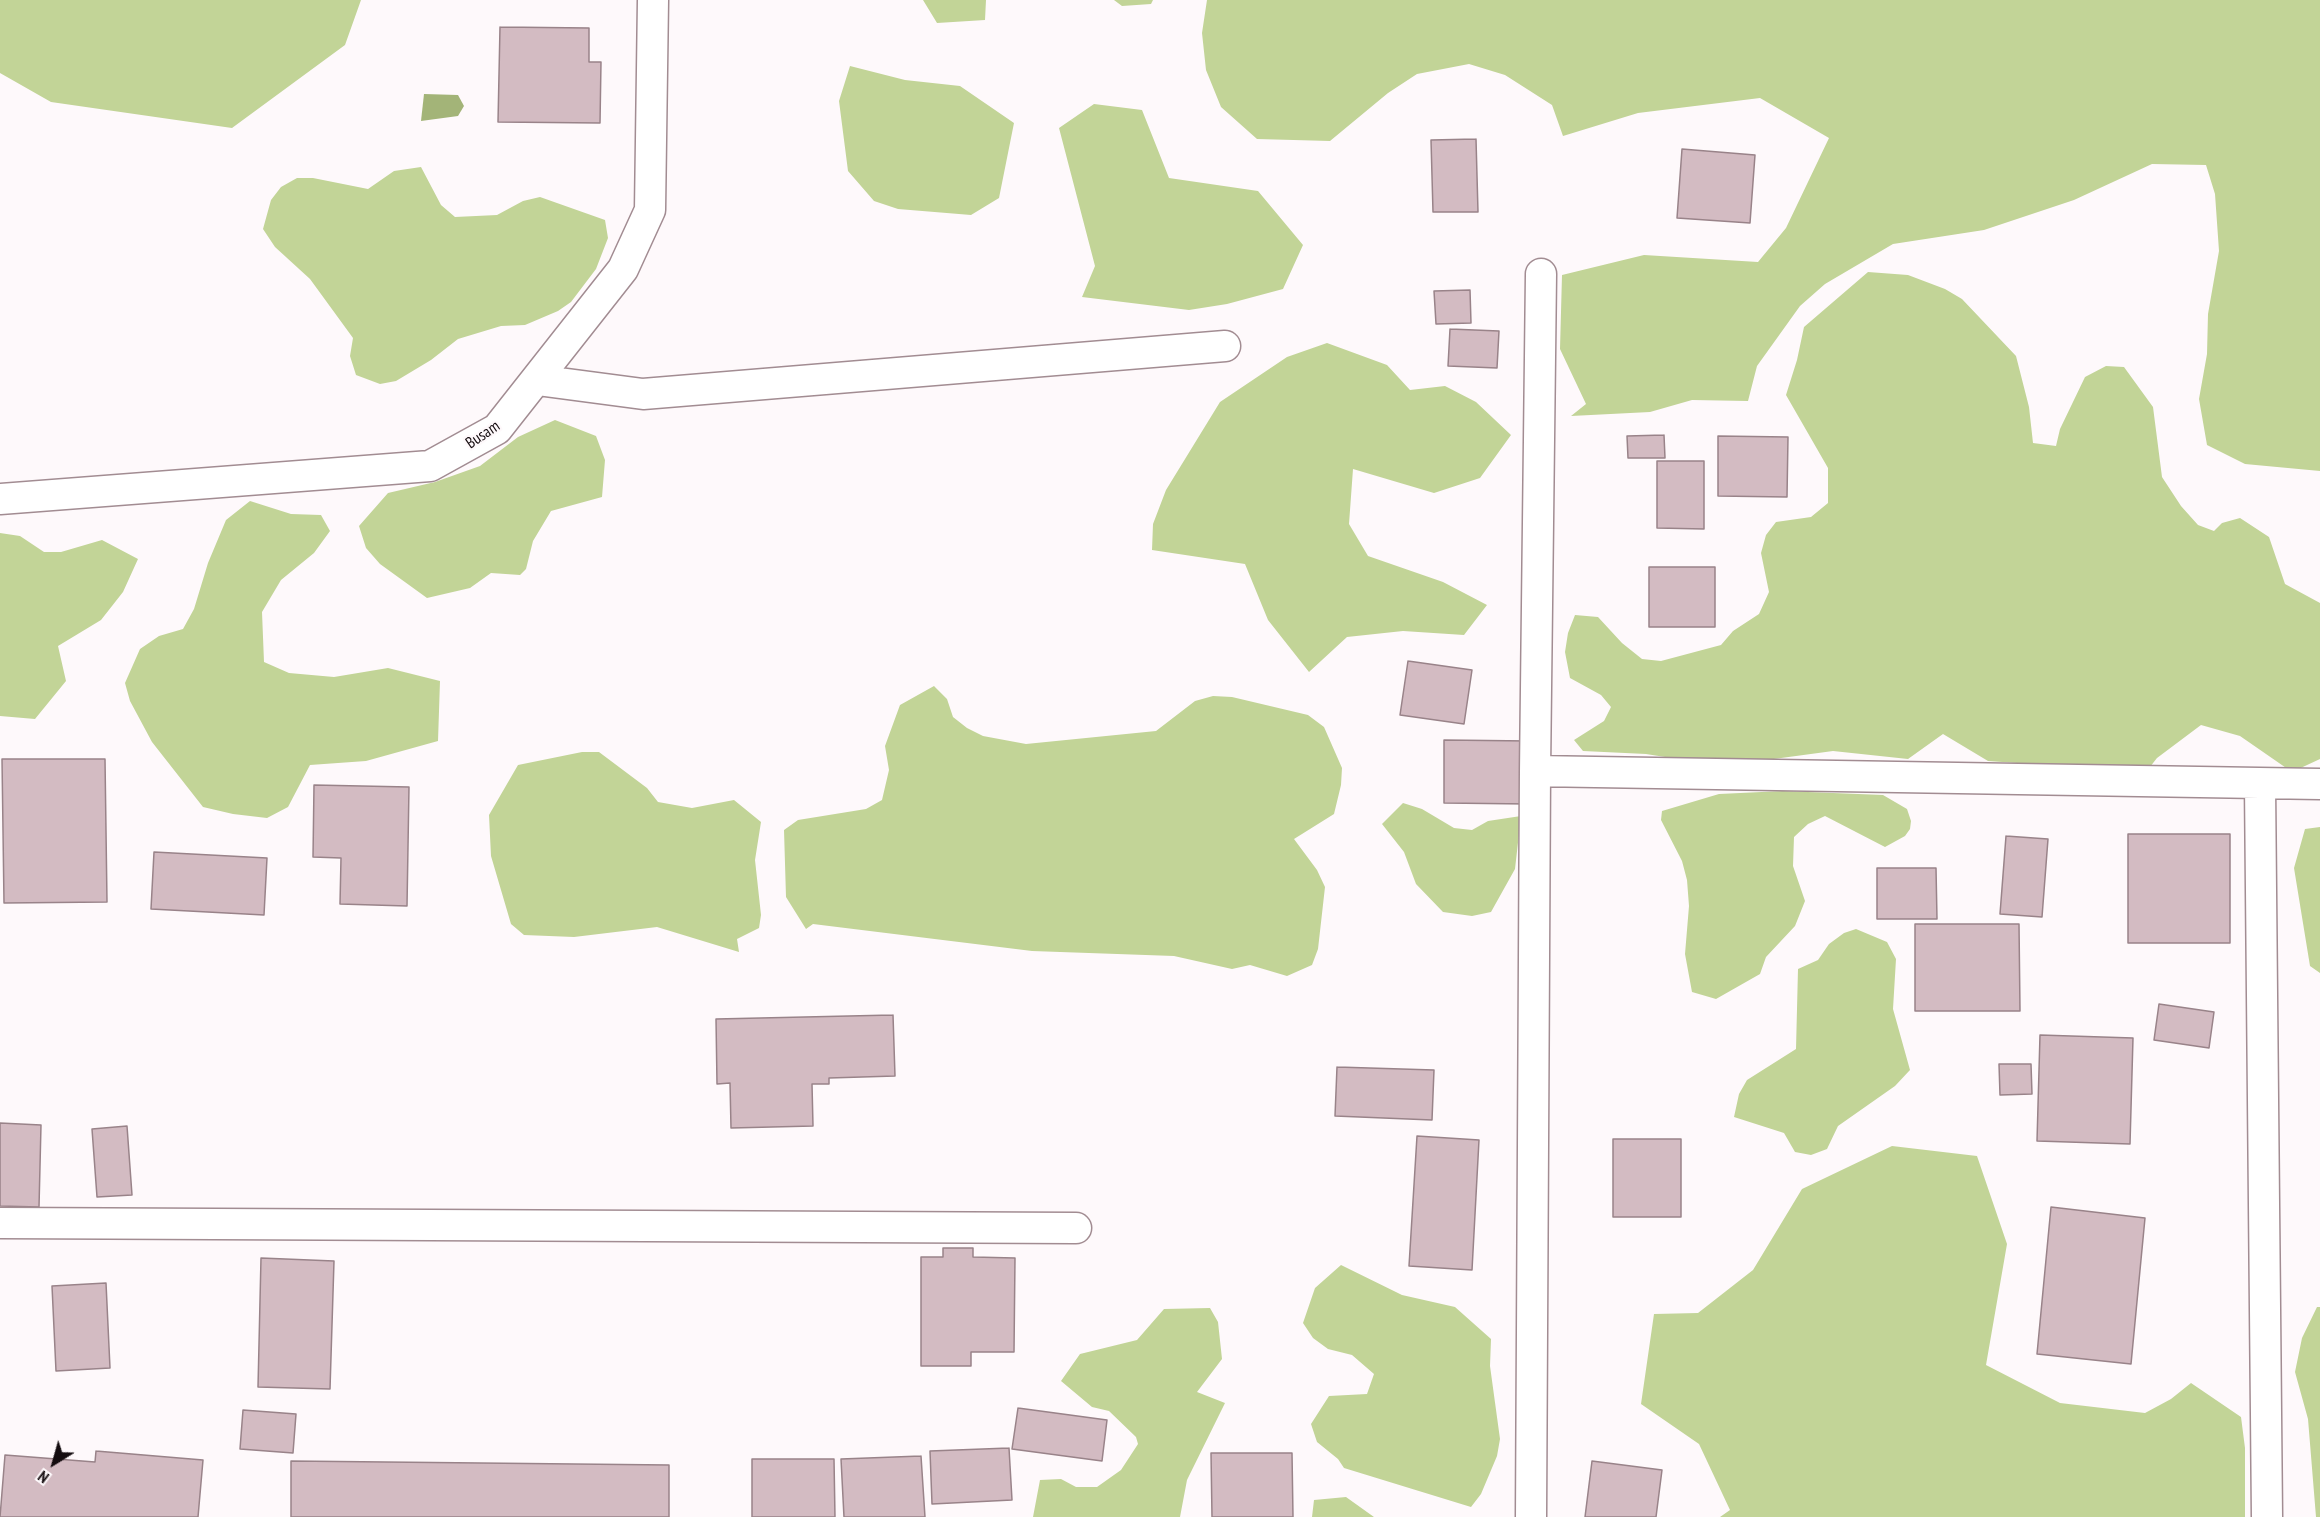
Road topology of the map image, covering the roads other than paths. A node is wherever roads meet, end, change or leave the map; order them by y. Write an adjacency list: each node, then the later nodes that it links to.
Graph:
1 (653, 0): 4 (street, Busam)
2 (1541, 274): 6 (street)
3 (1225, 346): 4 (street)
4 (537, 380): 5 (street, Busam)
5 (0, 500)
6 (1535, 771): 8 (street); 11 (street)
7 (2320, 784): 8 (street)
8 (2260, 785): 12 (street)
9 (0, 1223): 10 (street)
10 (1076, 1228)
11 (1531, 1517)
12 (2267, 1517)

